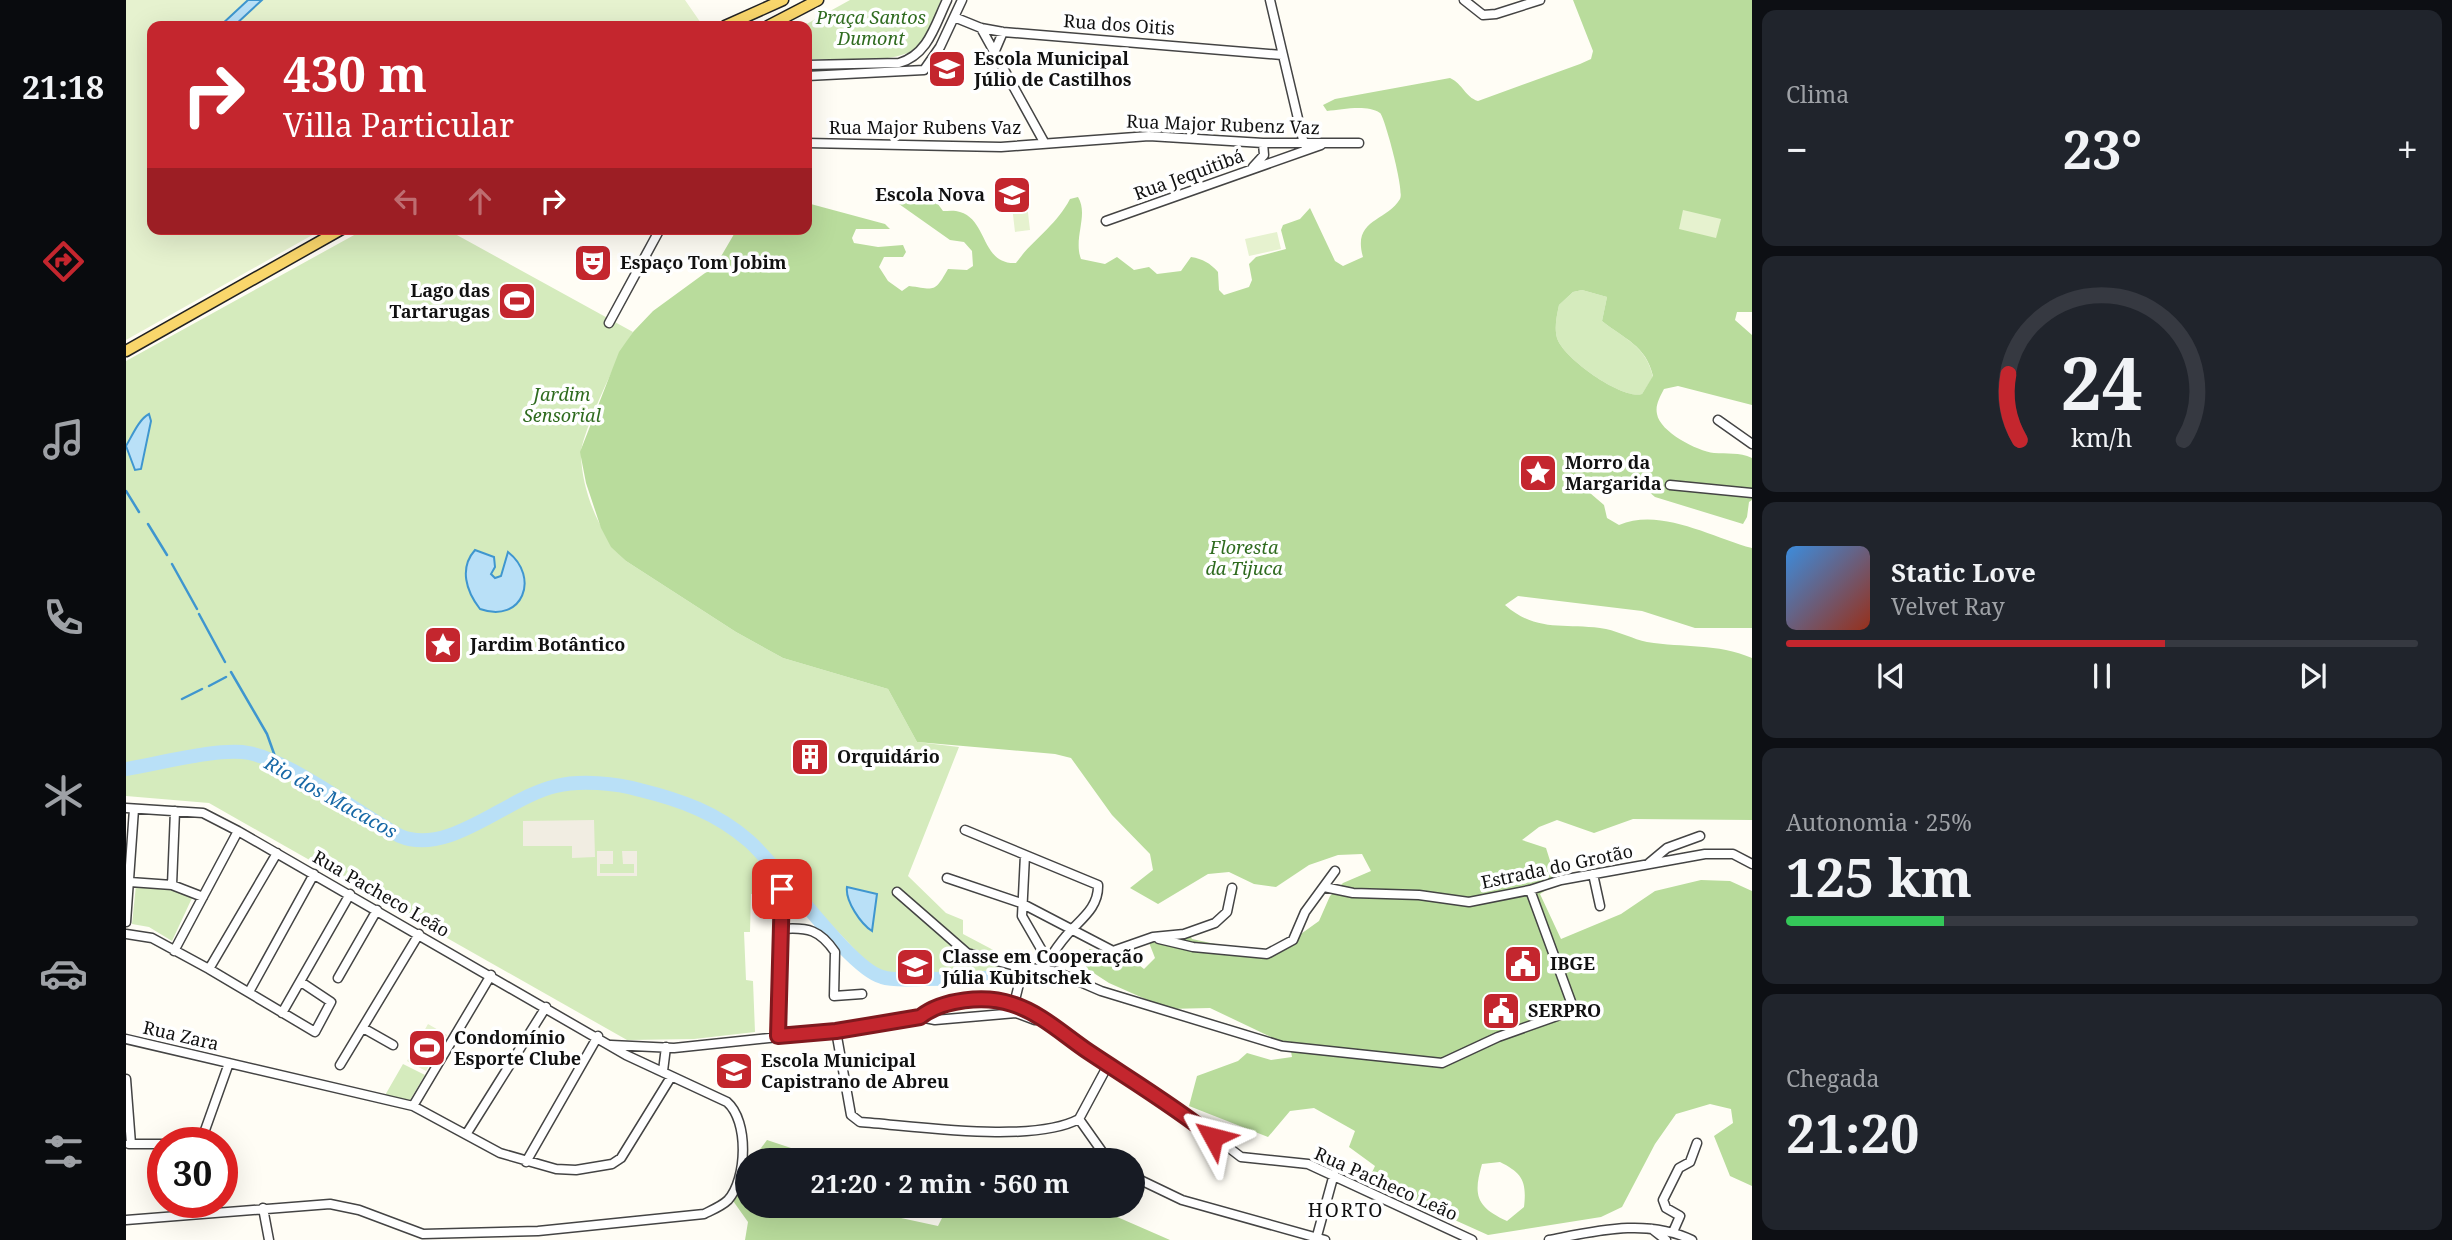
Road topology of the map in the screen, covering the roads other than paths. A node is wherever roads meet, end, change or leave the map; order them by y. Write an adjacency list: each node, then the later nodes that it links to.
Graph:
1 (783, 0): 9 (main road)
2 (818, 0): 10 (main road)
3 (947, 0): 15 (street)
4 (962, 0): 8 (street)
5 (1270, 0): 14 (street)
6 (1464, 0): 7 (street)
7 (1540, 0)
8 (954, 17): 11 (street, Rua dos Oitis); 16 (street)
9 (736, 21)
10 (778, 21)
11 (981, 29): 12 (street, Rua dos Oitis); 13 (street)
12 (1003, 32): 13 (street); 14 (street, Rua dos Oitis)
13 (994, 53): 17 (street)
14 (1283, 55): 21 (street)
15 (812, 65)
16 (812, 76)
17 (1044, 142): 18 (street, Rua Major Rubens Vaz); 19 (street, Rua Major Rubenz Vaz)
18 (812, 143)
19 (1263, 143): 21 (street, Rua Major Rubenz Vaz); 23 (street)
20 (1359, 143): 22 (street, Rua Major Rubenz Vaz)
21 (1304, 144): 22 (street, Rua Major Rubenz Vaz)
22 (1321, 145): 23 (street, Rua Jequitibá)
23 (1251, 169): 24 (street, Rua Jequitibá)
24 (1106, 221)
25 (331, 235): 28 (main road)
26 (657, 235): 27 (street)
27 (609, 323)
28 (126, 351)
29 (1718, 420): 30 (street)
30 (1752, 444)
31 (1670, 485): 32 (street)
32 (1752, 494)
33 (130, 808): 34 (street, Rua Pacheco Leão); 46 (street)
34 (174, 811): 36 (street, Rua Pacheco Leão); 47 (street)
35 (965, 830): 39 (street)
36 (238, 831): 38 (street, Rua Pacheco Leão); 54 (street)
37 (1700, 836): 40 (street)
38 (277, 853): 43 (street, Rua Pacheco Leão); 67 (street)
39 (1025, 855): 55 (street); 60 (street)
40 (1649, 863): 41 (street, Estrada do Grotão); 44 (street, Estrada do Grotão)
41 (1752, 864)
42 (1335, 871): 48 (street)
43 (314, 874): 53 (street, Rua Pacheco Leão); 72 (street)
44 (1592, 874): 51 (street, Estrada do Grotão); 56 (street)
45 (947, 878): 55 (street)
46 (130, 882): 47 (street); 58 (street)
47 (172, 885): 54 (street)
48 (1324, 887): 51 (street, Estrada do Grotão); 63 (street)
49 (1232, 888): 63 (street)
50 (782, 889): 59 (street)
51 (1530, 890): 68 (street)
52 (897, 892): 66 (street)
53 (350, 894): 57 (street, Rua Pacheco Leão); 71 (street)
54 (203, 897): 64 (street)
55 (1021, 903): 60 (street); 65 (street)
56 (1600, 906)
57 (377, 910): 62 (street, Rua Pacheco Leão); 70 (street)
58 (126, 922)
59 (782, 929): 73 (street); 84 (street)
60 (1074, 930): 63 (street); 65 (street)
61 (126, 934): 64 (street)
62 (419, 934): 69 (street, Rua Pacheco Leão); 81 (street)
63 (1153, 937)
64 (174, 951): 67 (street)
65 (1048, 961): 68 (street)
66 (1023, 968): 68 (street); 75 (street)
67 (209, 969): 72 (street)
68 (1043, 969)
69 (491, 975): 76 (street, Rua Pacheco Leão); 95 (street)
70 (338, 978)
71 (301, 982): 77 (street); 77 (street)
72 (249, 992): 77 (street)
73 (862, 994)
74 (978, 999): 75 (street, Rua Pacheco Leão); 79 (street); 80 (street, Rua Pacheco Leão)
75 (1012, 1004): 78 (street); 86 (street, Rua Pacheco Leão)
76 (545, 1007): 83 (street, Rua Pacheco Leão); 98 (street)
77 (282, 1013)
78 (1002, 1013): 79 (street, Rua Pacheco Leão); 86 (street, Rua Pacheco Leão)
79 (982, 1016): 80 (street, Rua Pacheco Leão)
80 (920, 1017): 82 (street, Rua Pacheco Leão)
81 (363, 1028): 88 (street); 91 (street)
82 (836, 1031): 84 (street, Rua Pacheco Leão); 96 (street)
83 (598, 1036): 87 (street, Rua Pacheco Leão); 103 (street)
84 (778, 1036): 89 (street, Rua Pacheco Leão)
85 (126, 1039): 90 (street, Rua Zara)
86 (1072, 1040): 92 (street, Rua Pacheco Leão)
87 (608, 1044): 89 (street, Rua Pacheco Leão); 93 (street, Rua Pacheco Leão)
88 (393, 1045)
89 (666, 1047): 93 (street)
90 (229, 1063): 95 (street, Rua Zara); 97 (street)
91 (340, 1065)
92 (1108, 1065): 96 (street); 104 (street, Rua Pacheco Leão)
93 (667, 1074): 103 (street, Rua Zara); 106 (street, Rua Pacheco Leão)
94 (126, 1079): 100 (street)
95 (413, 1106): 98 (street, Rua Zara)
96 (1079, 1119): 102 (street)
97 (206, 1127)
98 (467, 1133): 103 (street, Rua Zara)
99 (1697, 1143): 109 (street)
100 (129, 1144): 101 (street)
101 (147, 1144)
102 (1100, 1148)
103 (526, 1161)
104 (1334, 1174): 110 (street); 112 (street, Rua Pacheco Leão)
105 (1145, 1182): 110 (street)
106 (264, 1208): 107 (street, Rua Pacheco Leão); 111 (street)
107 (126, 1220)
108 (1649, 1228): 109 (street); 113 (street); 114 (street)
109 (1673, 1232): 115 (street)
110 (1321, 1238)
111 (269, 1240)
112 (1472, 1240)
113 (1549, 1240)
114 (1666, 1240)
115 (1692, 1240)

